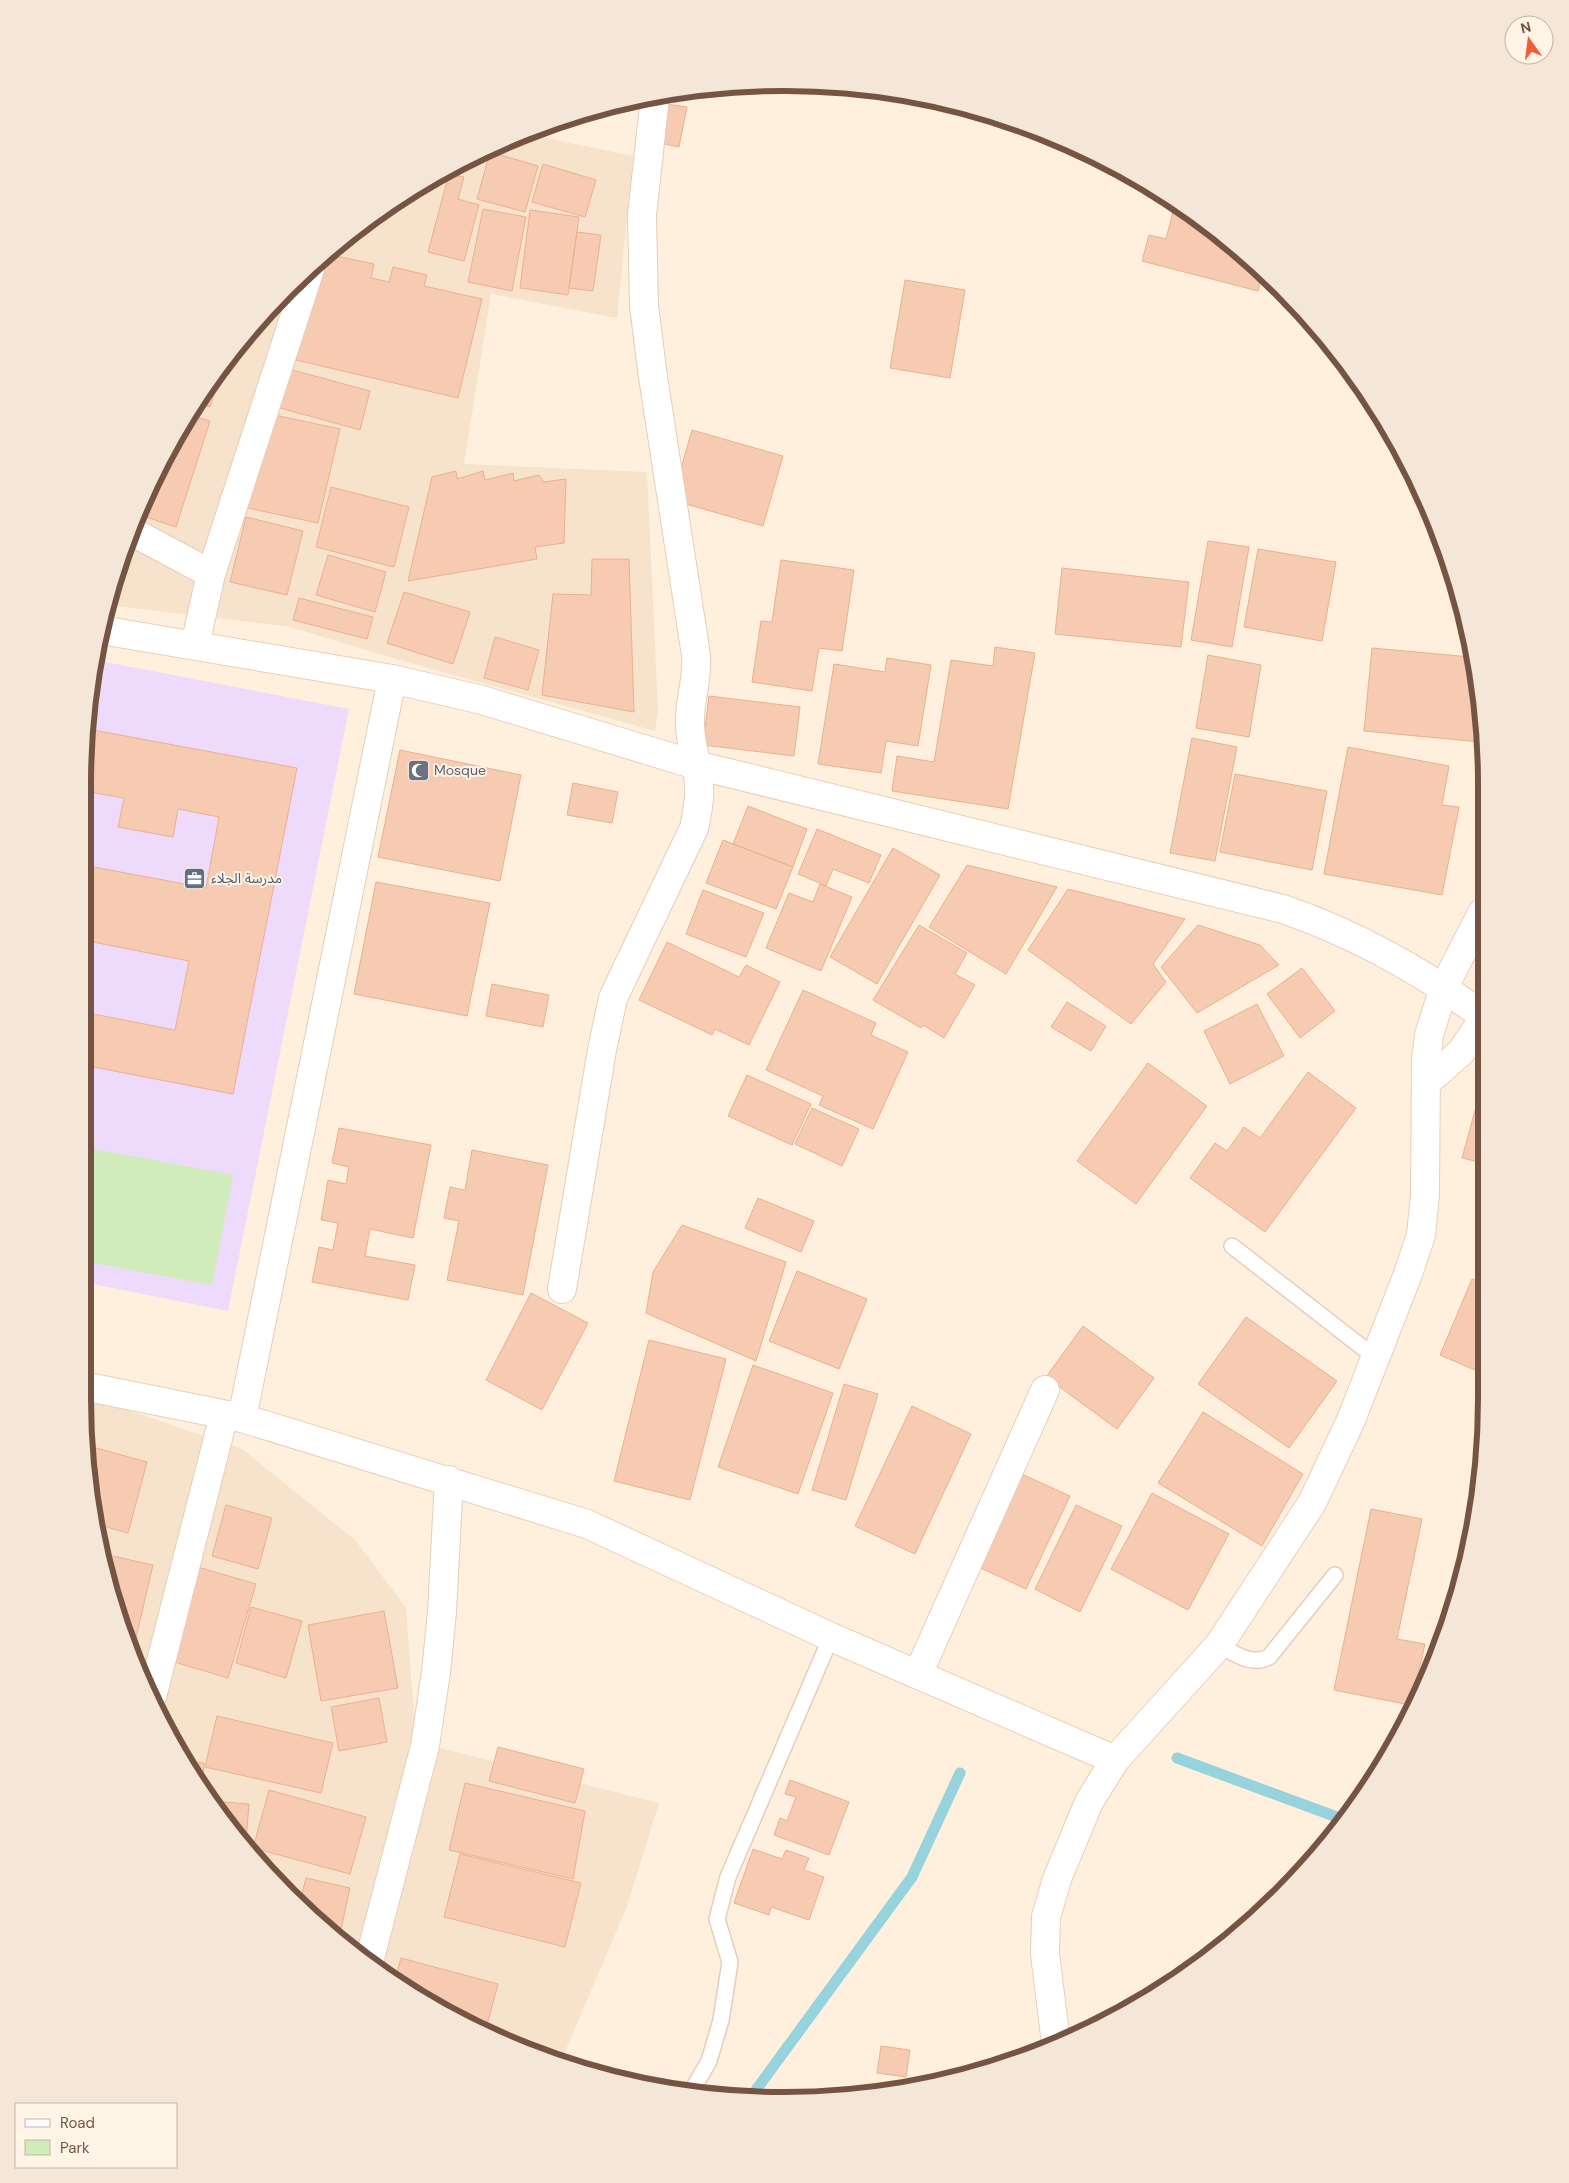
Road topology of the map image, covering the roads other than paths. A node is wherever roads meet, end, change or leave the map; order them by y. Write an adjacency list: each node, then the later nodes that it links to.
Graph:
1 (654, 104): 8 (street)
2 (305, 284): 4 (street)
3 (139, 534): 4 (street)
4 (212, 574): 6 (street)
5 (109, 631): 6 (street)
6 (195, 645): 7 (street)
7 (392, 679): 8 (street); 19 (street)
8 (696, 766): 10 (street); 15 (street)
9 (1478, 921): 10 (street)
10 (1444, 987): 11 (street); 13 (street)
11 (1478, 1012)
12 (1478, 1027): 13 (street)
13 (1427, 1082): 16 (street)
14 (1232, 1246): 16 (lane)
15 (562, 1289)
16 (1376, 1358): 23 (street)
17 (91, 1388): 19 (street)
18 (1046, 1390): 24 (street)
19 (233, 1417): 20 (street); 25 (street)
20 (448, 1480): 22 (street); 27 (street)
21 (1336, 1575): 23 (lane)
22 (831, 1637): 24 (street); 29 (lane)
23 (1219, 1645): 26 (street)
24 (918, 1674): 26 (street)
25 (155, 1687)
26 (1114, 1760): 28 (street)
27 (371, 1955)
28 (1055, 2037)
29 (695, 2086)

